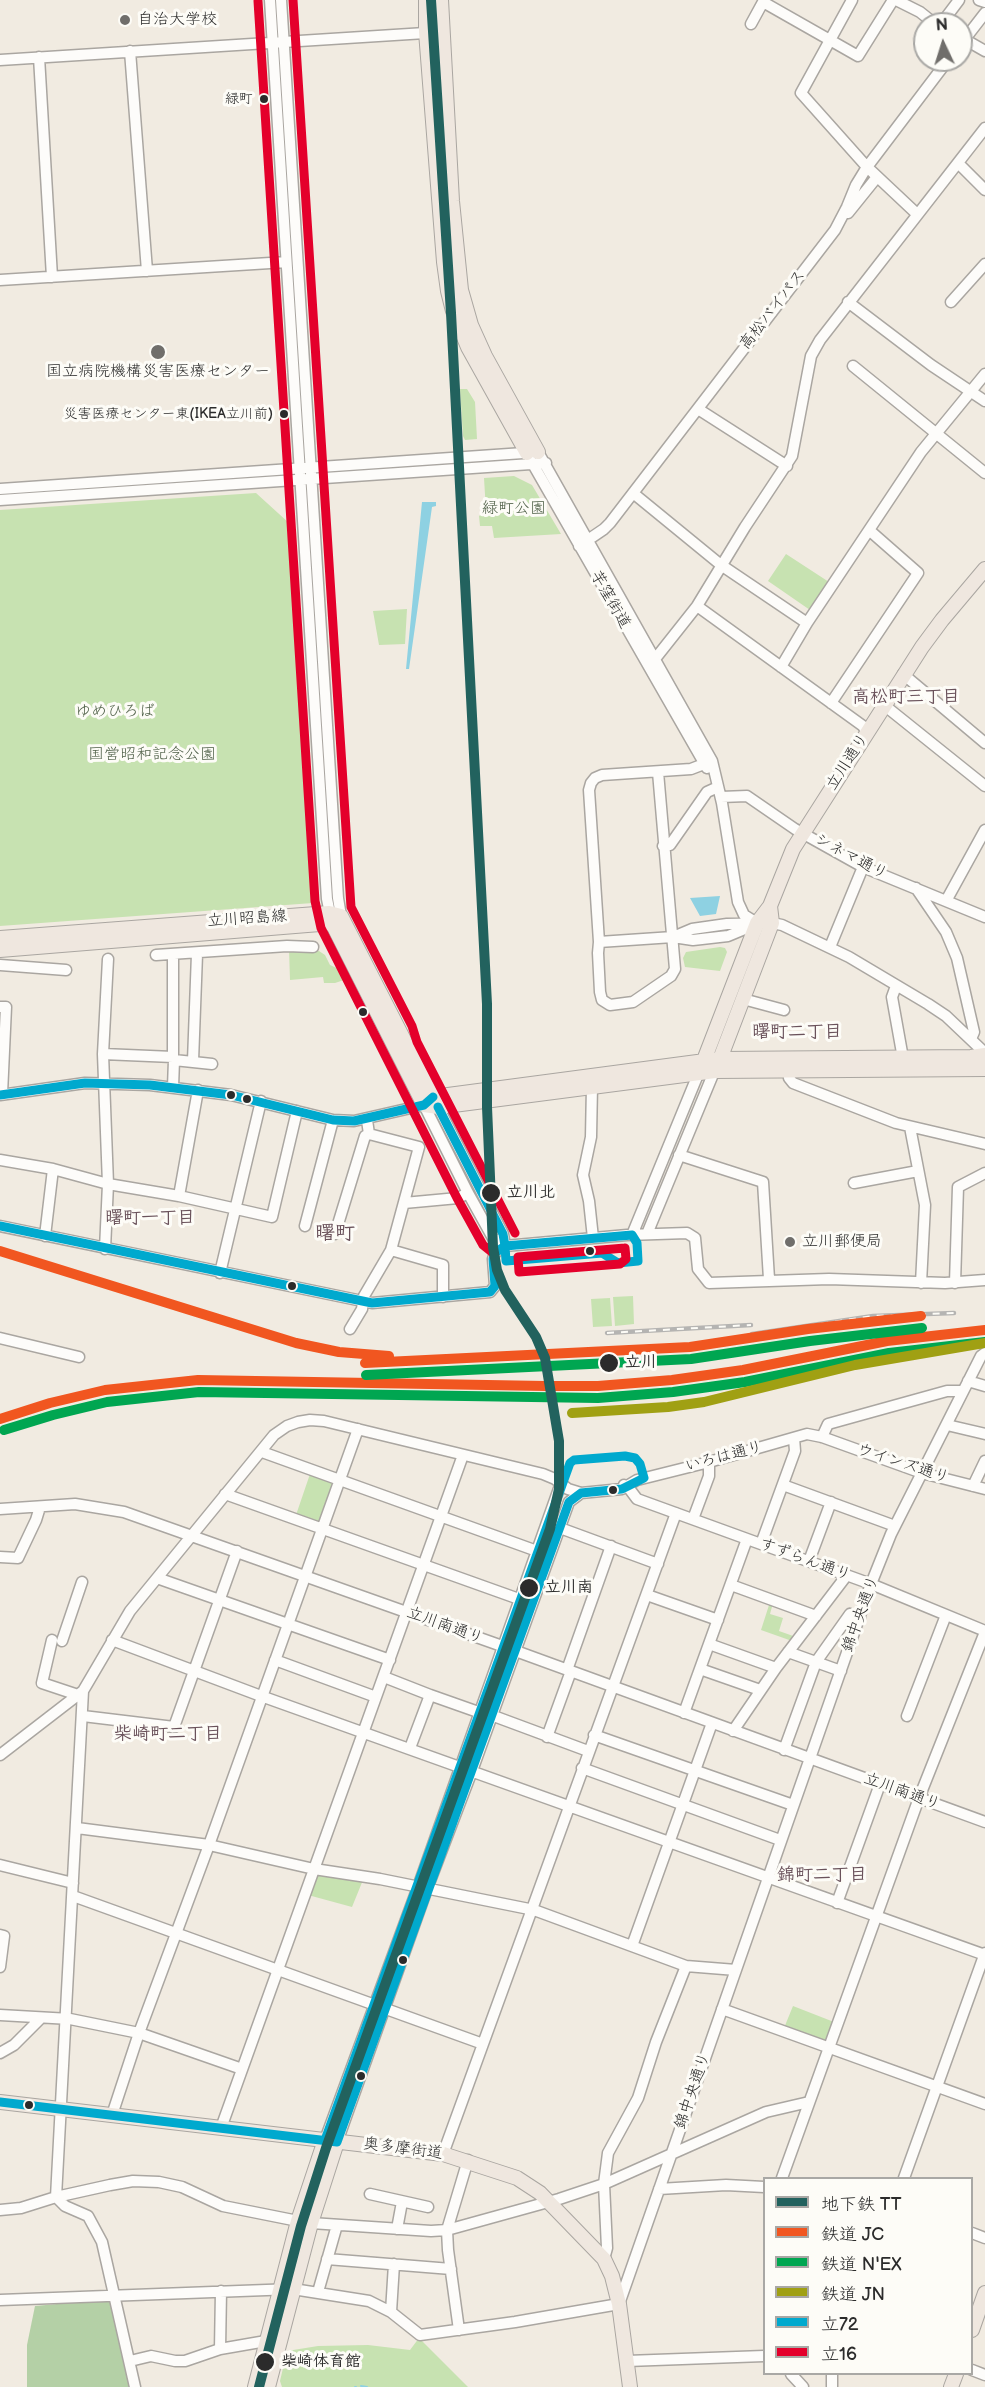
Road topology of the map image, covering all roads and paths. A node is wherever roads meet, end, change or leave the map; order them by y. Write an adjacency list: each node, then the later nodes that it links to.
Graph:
1 (270, 0): 16 (street)
2 (280, 0): 16 (street)
3 (426, 0): 13 (main road)
4 (441, 0): 14 (main road)
5 (852, 0): 15 (street)
6 (895, 0): 9 (street); 15 (street)
7 (979, 0): 8 (street)
8 (985, 2)
9 (920, 12)
10 (985, 13): 12 (street)
11 (751, 24): 15 (street)
12 (973, 28)
13 (426, 32): 14 (street); 16 (street); 35 (main road)
14 (441, 32): 35 (main road)
15 (831, 39): 23 (street)
16 (278, 41): 17 (street); 28 (street); 45 (street)
17 (130, 51): 18 (street); 30 (street)
18 (39, 57): 19 (street); 31 (street)
19 (0, 60)
20 (939, 72): 23 (street, 高松バイパス)
21 (985, 128): 22 (street)
22 (958, 163): 25 (street); 26 (street)
23 (867, 167): 24 (street); 27 (street, 高松バイパス)
24 (877, 177): 26 (street); 27 (street)
25 (985, 190)
26 (917, 214): 33 (street)
27 (835, 230): 40 (street, 高松バイパス)
28 (286, 262): 30 (street); 45 (street)
29 (984, 267): 34 (street)
30 (147, 271): 31 (street)
31 (52, 277): 32 (street)
32 (0, 280)
33 (848, 302): 38 (street); 43 (street)
34 (951, 302)
35 (480, 358): 42 (main road)
36 (853, 366): 41 (street)
37 (985, 374): 38 (street)
38 (970, 391): 39 (street); 41 (street)
39 (985, 401)
40 (698, 409): 43 (street); 47 (street, 高松バイパス)
41 (937, 433): 44 (street); 49 (street)
42 (536, 458): 45 (street); 50 (street, 芋窪街道); 51 (street, 芋窪街道)
43 (787, 466): 52 (street)
44 (985, 473)
45 (305, 474): 46 (street); 48 (street); 76 (street)
46 (0, 489)
47 (633, 493): 50 (street, 高松バイパス); 52 (street)
48 (0, 500)
49 (869, 530): 55 (street); 59 (street)
50 (589, 540): 51 (street, 高松バイパス); 56 (street, 芋窪街道)
51 (579, 546): 62 (street, 芋窪街道)
52 (721, 565): 54 (street); 55 (street)
53 (985, 569): 58 (main road, 立川通り)
54 (697, 606): 56 (street); 57 (street)
55 (807, 623): 57 (street)
56 (655, 658): 62 (street, 芋窪街道)
57 (781, 668): 59 (street)
58 (903, 674): 60 (main road, 立川通り); 63 (street)
59 (831, 703): 61 (street)
60 (884, 705): 61 (main road, 立川通り); 66 (street)
61 (867, 733): 69 (main road, 立川通り)
62 (698, 742): 64 (street)
63 (985, 743)
64 (708, 762): 65 (street); 67 (street)
65 (658, 772): 70 (street); 81 (street)
66 (985, 786)
67 (718, 788): 69 (street, シネマ通り); 70 (street); 77 (street)
68 (985, 830): 73 (street)
69 (803, 832): 71 (street, シネマ通り); 74 (main road, 立川通り)
70 (663, 846): 79 (street)
71 (863, 867): 72 (street, シネマ通り); 83 (street)
72 (916, 888): 73 (street, シネマ通り); 95 (street)
73 (946, 901): 75 (street, シネマ通り)
74 (770, 906): 77 (main road); 78 (main road)
75 (985, 916)
76 (334, 917): 80 (main road, 立川昭島線); 84 (main road, 立川昭島線); 113 (main road)
77 (757, 923): 78 (street); 79 (street); 103 (main road)
78 (772, 923): 83 (street); 92 (main road)
79 (674, 937): 81 (street); 81 (street)
80 (0, 938)
81 (599, 942)
82 (313, 947): 85 (street)
83 (830, 947): 91 (street)
84 (0, 950)
85 (197, 954): 87 (street); 99 (street)
86 (156, 955): 87 (street)
87 (173, 955): 98 (street)
88 (108, 959): 96 (street)
89 (0, 965): 90 (street)
90 (66, 970)
91 (896, 986): 95 (street); 101 (street)
92 (743, 999): 94 (street); 102 (main road)
93 (0, 1007): 111 (street)
94 (784, 1010)
95 (971, 1039): 97 (street)
96 (103, 1054): 98 (street); 107 (street)
97 (985, 1054): 101 (main road)
98 (174, 1058): 99 (street); 109 (street)
99 (193, 1061): 100 (street)
100 (212, 1064)
101 (904, 1064): 102 (main road); 104 (main road); 105 (main road)
102 (717, 1065): 103 (main road); 105 (main road); 120 (street)
103 (701, 1066): 108 (main road); 113 (main road); 135 (street)
104 (985, 1069): 106 (street)
105 (788, 1070): 117 (street)
106 (985, 1080)
107 (104, 1082): 109 (street); 111 (street); 126 (street)
108 (592, 1086): 113 (main road); 137 (street)
109 (173, 1087): 110 (street)
110 (198, 1090): 112 (street); 128 (street)
111 (1, 1094)
112 (261, 1101): 114 (street); 130 (street)
113 (432, 1103): 115 (street); 127 (street); 138 (street)
114 (297, 1111): 116 (street); 130 (street)
115 (367, 1119): 116 (street); 118 (street)
116 (333, 1120): 132 (street)
117 (910, 1127): 119 (street); 123 (street)
118 (369, 1134): 129 (street); 133 (street)
119 (985, 1144)
120 (679, 1155): 134 (street); 142 (street)
121 (0, 1160): 122 (street)
122 (53, 1169): 126 (street); 136 (street)
123 (918, 1171): 125 (street); 144 (street)
124 (985, 1173): 145 (street)
125 (855, 1183)
126 (108, 1184): 128 (street); 139 (street)
127 (468, 1193): 129 (street); 138 (street)
128 (179, 1196): 130 (street)
129 (404, 1203): 140 (street)
130 (236, 1209): 141 (street)
131 (0, 1226): 136 (street)
132 (305, 1226)
133 (335, 1234)
134 (647, 1234): 135 (street); 142 (street)
135 (632, 1235): 137 (street)
136 (45, 1236): 139 (street)
137 (593, 1238): 138 (street)
138 (505, 1246): 146 (street)
139 (105, 1249): 141 (street)
140 (391, 1250): 146 (street); 147 (street)
141 (220, 1273): 147 (street)
142 (769, 1279): 144 (street)
143 (985, 1280): 145 (street)
144 (921, 1283): 145 (street)
145 (955, 1283)
146 (443, 1297): 147 (street)
147 (363, 1302): 148 (street)
148 (351, 1329)
149 (0, 1338): 151 (street)
150 (985, 1353): 152 (street, 錦中央通り)
151 (79, 1357)
152 (966, 1386): 153 (street); 154 (street, 錦中央通り); 158 (street)
153 (985, 1386)
154 (947, 1425): 156 (street); 163 (street, 錦中央通り)
155 (358, 1429): 159 (street); 160 (street); 164 (street)
156 (985, 1434)
157 (794, 1437): 158 (street, いろは通り); 162 (street, いろは通り); 166 (street)
158 (822, 1437): 163 (street, ウインズ通り)
159 (262, 1452): 164 (street); 171 (street)
160 (463, 1455): 165 (street); 176 (street)
161 (985, 1461): 167 (street)
162 (709, 1462): 168 (street, いろは通り); 177 (street)
163 (922, 1473): 167 (street, ウインズ通り); 178 (street, 錦中央通り)
164 (339, 1480): 176 (street); 179 (street)
165 (561, 1483): 168 (street); 170 (street); 186 (street)
166 (783, 1485): 172 (street); 183 (street)
167 (974, 1486): 169 (street, ウインズ通り)
168 (628, 1487): 170 (street); 175 (street, すずらん通り)
169 (985, 1489)
170 (581, 1492): 180 (street)
171 (225, 1494): 179 (street); 181 (street)
172 (831, 1502): 178 (street); 188 (street)
173 (40, 1507): 174 (street, 立川南通り); 181 (street, 立川南通り); 187 (street)
174 (0, 1509)
175 (676, 1513): 177 (street, すずらん通り); 189 (street)
176 (442, 1517): 186 (street); 190 (street)
177 (693, 1519): 182 (street, すずらん通り)
178 (896, 1526): 195 (street, 錦中央通り)
179 (322, 1528): 190 (street); 192 (street)
180 (560, 1528): 184 (street); 210 (street)
181 (191, 1535): 185 (street, 立川南通り); 193 (street)
182 (747, 1539): 183 (street, すずらん通り); 196 (street)
183 (761, 1544): 188 (street, すずらん通り)
184 (611, 1546): 189 (street); 218 (street)
185 (237, 1551): 192 (street, 立川南通り); 199 (street)
186 (537, 1551): 198 (street)
187 (0, 1557)
188 (809, 1561): 191 (street, すずらん通り)
189 (658, 1564): 197 (street)
190 (424, 1565): 198 (street); 200 (street)
191 (847, 1575): 195 (street, すずらん通り); 202 (street)
192 (305, 1576): 200 (street, 立川南通り); 205 (street)
193 (157, 1578): 199 (street); 207 (street)
194 (82, 1582): 223 (street)
195 (871, 1584): 201 (street, すずらん通り); 203 (street, 錦中央通り)
196 (730, 1585): 202 (street); 204 (street)
197 (646, 1595): 204 (street); 221 (street)
198 (519, 1599): 209 (street)
199 (219, 1600): 205 (street); 217 (street)
200 (407, 1612): 209 (street, 立川南通り); 213 (street)
201 (946, 1615): 206 (street, すずらん通り); 230 (street)
202 (816, 1616): 211 (street)
203 (860, 1618): 214 (street); 219 (street, 錦中央通り)
204 (718, 1620): 208 (street)
205 (288, 1624): 212 (street); 213 (street)
206 (985, 1631): 246 (street)
207 (112, 1640): 217 (street); 223 (street)
208 (709, 1644): 215 (street); 216 (street)
209 (502, 1646): 210 (street, 立川南通り); 228 (street)
210 (515, 1651): 218 (street, 立川南通り); 228 (street)
211 (788, 1652): 214 (street); 215 (street)
212 (275, 1660): 225 (street); 226 (street)
213 (390, 1660): 220 (street)
214 (816, 1662): 219 (street); 237 (street)
215 (776, 1668): 222 (street)
216 (700, 1669): 222 (street); 227 (street)
217 (194, 1671): 225 (street); 229 (street)
218 (569, 1671): 221 (street, 立川南通り); 235 (street)
219 (841, 1671): 240 (street, 錦中央通り)
220 (384, 1677): 224 (street); 226 (street)
221 (612, 1687): 227 (street, 立川南通り); 234 (street)
222 (760, 1690): 232 (street)
223 (80, 1693): 229 (street); 239 (street)
224 (430, 1695): 228 (street); 236 (street)
225 (261, 1696): 233 (street); 254 (street)
226 (376, 1697): 233 (street)
227 (684, 1713): 231 (street, 立川南通り)
228 (486, 1714): 235 (street); 241 (street); 244 (street)
229 (83, 1716): 251 (street)
230 (907, 1716)
231 (712, 1723): 232 (street, 立川南通り); 243 (street)
232 (733, 1731): 237 (street, 立川南通り)
233 (364, 1732): 236 (street); 256 (street)
234 (594, 1734): 238 (street); 243 (street)
235 (547, 1737): 238 (street)
236 (411, 1748): 241 (street)
237 (784, 1750): 240 (street, 立川南通り)
238 (588, 1751): 242 (street)
239 (0, 1755)
240 (809, 1759): 245 (street, 立川南通り); 248 (street, 錦中央通り)
241 (461, 1767): 244 (street); 259 (street)
242 (582, 1768): 247 (street); 249 (street)
243 (696, 1770): 247 (street); 248 (street)
244 (472, 1771): 249 (street); 259 (street)
245 (880, 1784): 246 (street, 立川南通り); 261 (street)
246 (919, 1798): 250 (street, 立川南通り); 263 (street)
247 (683, 1805): 252 (street); 253 (street)
248 (793, 1805): 252 (street, 錦中央通り)
249 (569, 1806): 253 (street); 262 (street)
250 (985, 1822)
251 (77, 1828): 254 (street); 258 (street)
252 (780, 1840): 257 (street, 錦中央通り)
253 (669, 1842): 257 (street); 266 (street)
254 (209, 1845): 256 (street); 264 (street)
255 (0, 1865): 258 (street)
256 (314, 1869): 259 (street); 270 (street)
257 (767, 1878): 261 (street); 271 (street, 錦中央通り)
258 (73, 1883): 260 (street)
259 (423, 1888): 262 (street); 272 (street)
260 (73, 1896): 264 (street); 276 (street)
261 (837, 1903): 263 (street)
262 (534, 1910): 266 (street); 278 (street)
263 (876, 1917): 267 (street); 279 (street)
264 (177, 1934): 270 (street); 277 (street)
265 (0, 1935): 269 (street)
266 (632, 1946): 268 (street)
267 (985, 1954): 282 (street)
268 (686, 1966): 271 (street); 295 (street)
269 (0, 1967)
270 (278, 1969): 272 (street); 281 (street)
271 (736, 1970): 273 (street, 錦中央通り)
272 (380, 2008): 278 (street); 289 (street)
273 (722, 2009): 279 (street); 291 (street, 錦中央通り)
274 (0, 2015): 275 (street)
275 (41, 2018): 276 (street); 280 (street)
276 (65, 2019): 277 (street); 286 (street)
277 (139, 2033): 281 (street); 287 (street)
278 (483, 2044): 290 (street)
279 (829, 2048): 282 (street); 284 (street)
280 (0, 2053)
281 (242, 2069): 288 (street)
282 (936, 2087): 285 (street); 294 (street)
283 (0, 2102): 286 (main road, 奥多摩街道)
284 (809, 2102): 291 (street); 293 (street)
285 (985, 2104)
286 (60, 2109): 287 (main road, 奥多摩街道); 299 (street)
287 (112, 2115): 288 (main road, 奥多摩街道)
288 (220, 2128): 289 (main road, 奥多摩街道)
289 (331, 2141): 290 (main road, 奥多摩街道); 304 (main road)
290 (443, 2154): 292 (main road, 奥多摩街道)
291 (671, 2154): 295 (street); 297 (street, 錦中央通り)
292 (468, 2160): 300 (main road, 奥多摩街道); 307 (street)
293 (782, 2177)
294 (904, 2177)
295 (604, 2184): 300 (street); 309 (street)
296 (763, 2187): 297 (street)
297 (659, 2189): 318 (street, 錦中央通り)
298 (370, 2194): 301 (street)
299 (56, 2197): 303 (street); 304 (street); 316 (street)
300 (548, 2201): 307 (street); 309 (main road, 奥多摩街道)
301 (402, 2202): 302 (street); 306 (street)
302 (428, 2206)
303 (0, 2210)
304 (304, 2222): 305 (street); 312 (main road)
305 (337, 2225): 306 (street); 308 (street)
306 (397, 2229): 307 (street)
307 (447, 2230): 311 (street)
308 (327, 2259): 310 (street); 314 (street)
309 (604, 2259): 318 (main road, 奥多摩街道)
310 (394, 2264): 311 (street); 319 (street)
311 (451, 2269): 321 (street)
312 (286, 2289): 313 (street); 314 (street); 322 (main road); 330 (main road)
313 (221, 2291): 316 (street); 323 (street)
314 (318, 2292): 319 (street)
315 (985, 2293): 320 (main road)
316 (116, 2296): 317 (street); 325 (street)
317 (0, 2300)
318 (619, 2304): 321 (street); 326 (main road, 奥多摩街道)
319 (391, 2313): 321 (street)
320 (973, 2327)
321 (459, 2330)
322 (266, 2342): 323 (street); 329 (main road)
323 (220, 2349): 325 (street)
324 (763, 2356): 326 (street)
325 (130, 2361): 328 (street)
326 (627, 2361): 331 (main road, 奥多摩街道)
327 (793, 2375): 332 (street)
328 (135, 2387)
329 (255, 2387)
330 (268, 2387)
331 (630, 2387)
332 (802, 2387)

